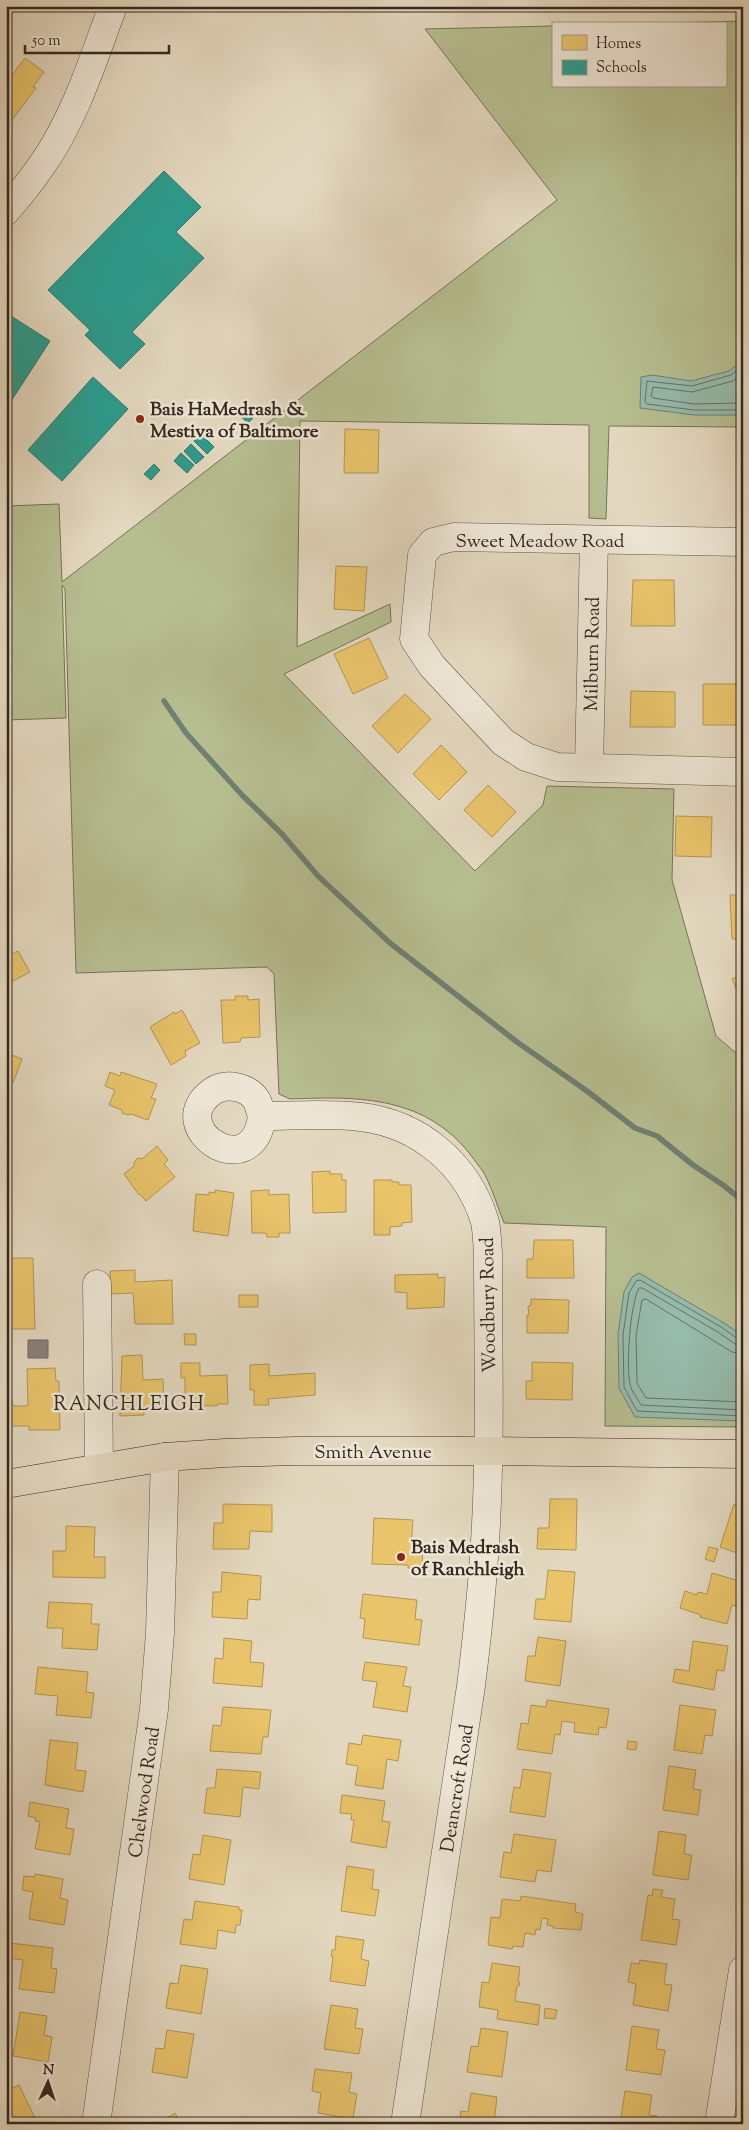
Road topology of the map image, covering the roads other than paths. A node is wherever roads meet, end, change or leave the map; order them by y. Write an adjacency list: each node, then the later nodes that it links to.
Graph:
1 (113, 6): 2 (street)
2 (6, 211)
3 (594, 540): 4 (street, Sweet Meadow Road); 5 (street, Milburn Road); 5 (street, Sweet Meadow Road)
4 (743, 542)
5 (589, 768): 6 (street, Sweet Meadow Road)
6 (743, 772)
7 (262, 1116): 9 (street, Woodbury Road)
8 (97, 1284): 12 (street)
9 (488, 1451): 10 (main road, Smith Avenue); 11 (main road, Smith Avenue); 16 (street, Deancroft Road)
10 (743, 1454)
11 (164, 1458): 12 (main road, Smith Avenue); 15 (street, Chelwood Road)
12 (99, 1467): 13 (main road, Smith Avenue)
13 (6, 1484)
14 (743, 1970): 17 (street)
15 (96, 2124)
16 (405, 2124)
17 (719, 2124)

